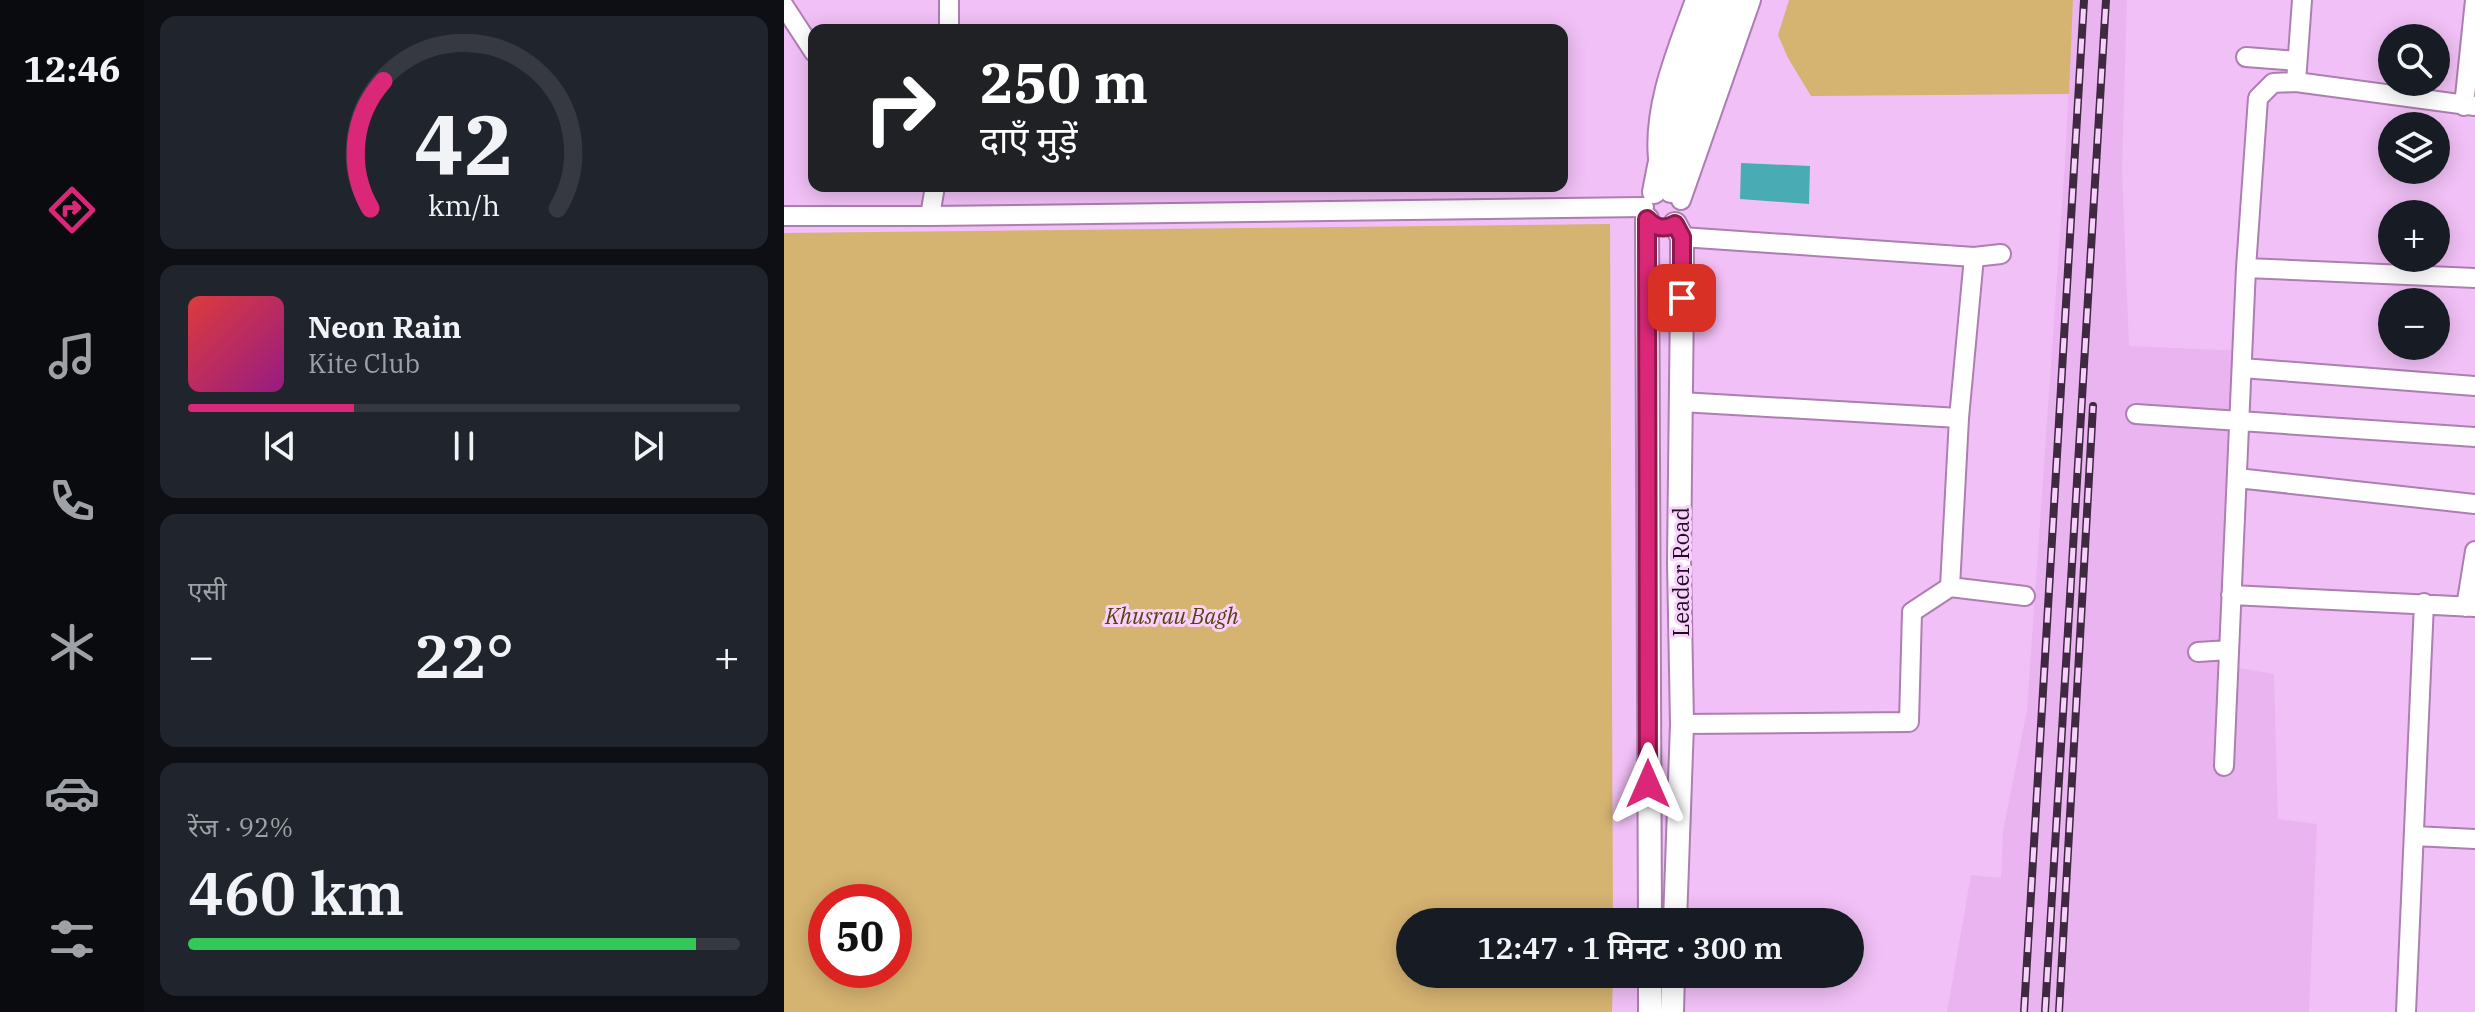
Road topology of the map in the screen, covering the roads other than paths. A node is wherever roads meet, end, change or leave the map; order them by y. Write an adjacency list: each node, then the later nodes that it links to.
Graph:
1 (790, 0): 9 (street)
2 (949, 0): 10 (street)
3 (1695, 0): 17 (street)
4 (1711, 0): 16 (main road)
5 (1731, 0): 16 (main road)
6 (1751, 0): 19 (street)
7 (2302, 0): 13 (street)
8 (2475, 0): 15 (street)
9 (784, 5): 11 (street)
10 (949, 24)
11 (808, 43)
12 (2246, 57): 13 (street)
13 (2297, 61): 14 (street)
14 (2296, 82): 15 (street); 25 (street)
15 (2469, 106)
16 (1680, 126): 17 (main road); 19 (main road)
17 (1659, 166): 19 (main road)
18 (934, 192): 21 (street)
19 (1659, 202): 21 (street); 22 (main road, Leader Road); 48 (main road, Leader Road)
20 (784, 216): 21 (street)
21 (930, 216)
22 (1678, 231): 24 (street); 29 (main road, Leader Road)
23 (2001, 254): 24 (street)
24 (1974, 257): 31 (street)
25 (2246, 268): 26 (street); 27 (street)
26 (2475, 278)
27 (2242, 368): 28 (street); 32 (street)
28 (2475, 386)
29 (1681, 402): 31 (street); 44 (main road, Leader Road)
30 (2136, 414): 32 (street)
31 (1959, 418): 37 (street)
32 (2239, 419): 33 (street); 34 (street)
33 (2475, 437)
34 (2237, 478): 35 (street); 38 (street)
35 (2475, 504)
36 (2475, 551): 41 (street)
37 (1950, 587): 39 (street); 44 (street)
38 (2231, 595): 40 (street); 42 (street)
39 (2025, 596)
40 (2424, 603): 41 (street); 46 (street)
41 (2470, 607)
42 (2229, 650): 43 (street); 45 (street)
43 (2198, 652)
44 (1682, 724): 49 (main road, Leader Road)
45 (2224, 766)
46 (2414, 836): 47 (street); 54 (street)
47 (2475, 839)
48 (1650, 908)
49 (1675, 908)
50 (1650, 988): 52 (main road)
51 (1673, 988): 53 (main road)
52 (1650, 1012)
53 (1672, 1012)
54 (2406, 1012)

